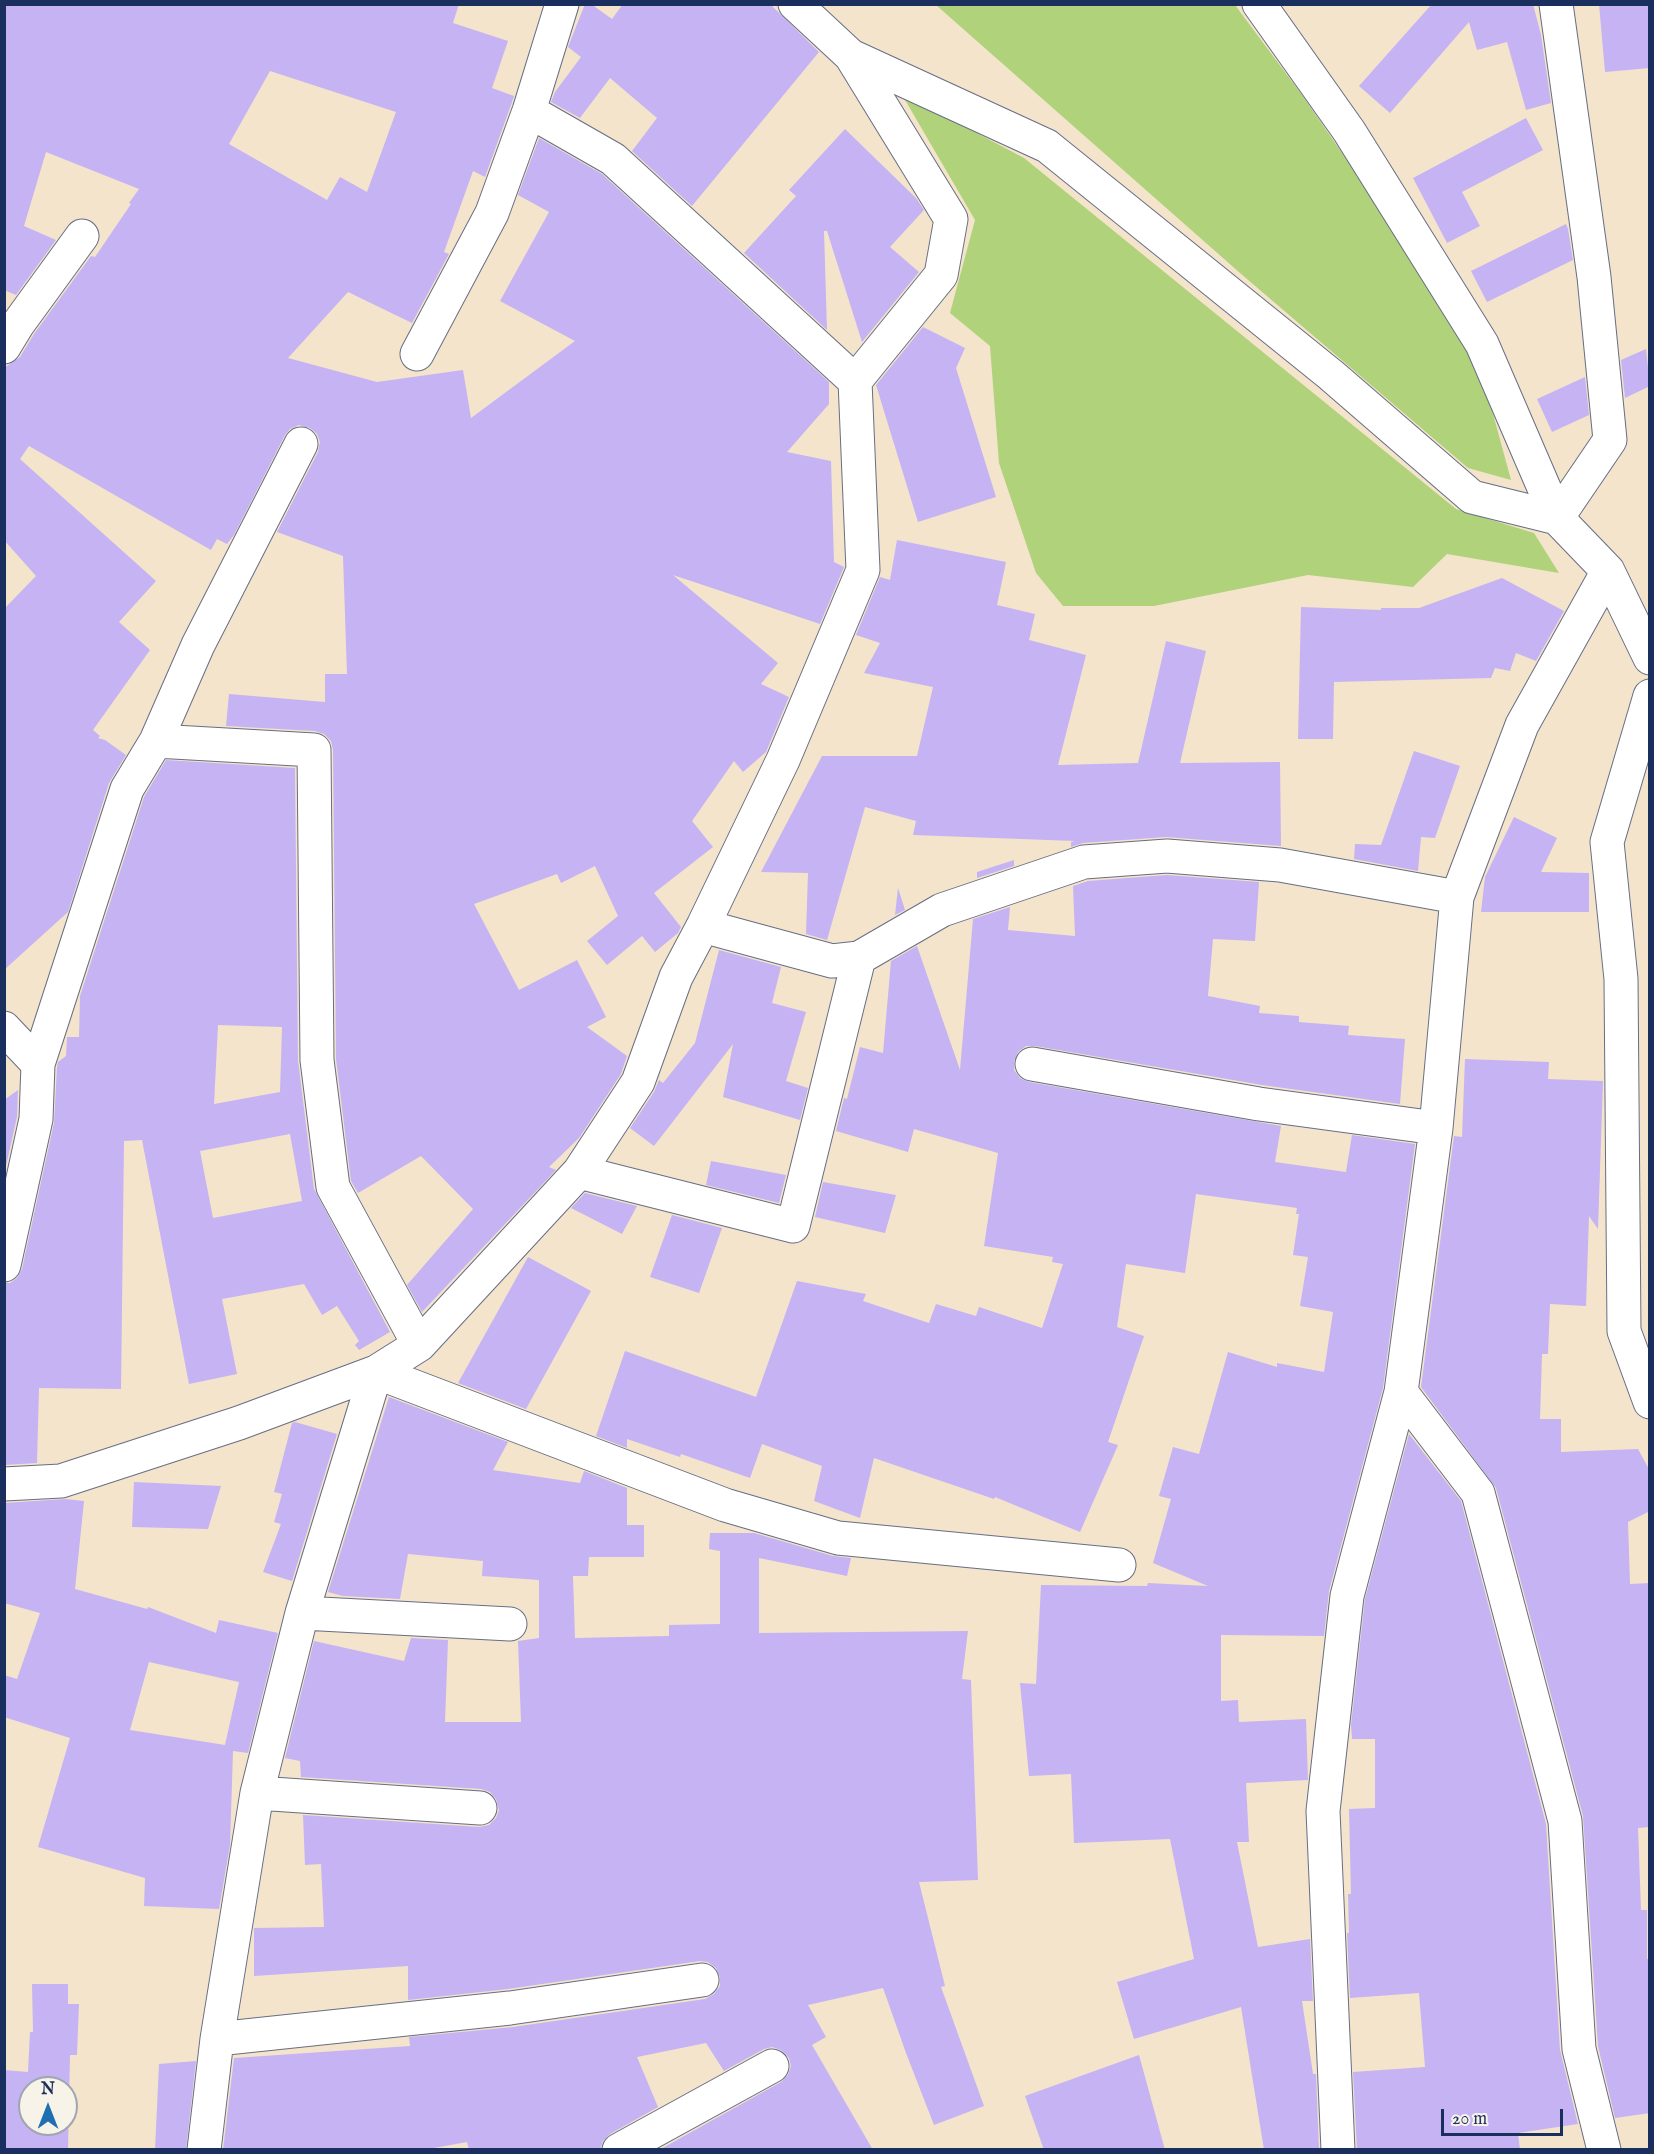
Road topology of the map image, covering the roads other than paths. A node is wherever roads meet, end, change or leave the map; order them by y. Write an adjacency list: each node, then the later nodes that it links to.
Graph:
1 (562, 4): 6 (street)
2 (795, 4): 5 (street)
3 (1259, 4): 12 (street)
4 (1556, 4): 12 (street)
5 (851, 56): 10 (street); 12 (street)
6 (529, 111): 9 (street); 10 (street)
7 (82, 236): 8 (street)
8 (4, 347)
9 (417, 354)
10 (855, 381): 18 (street)
11 (301, 444): 16 (street)
12 (1557, 518): 13 (street)
13 (1608, 571): 14 (street); 17 (street)
14 (1650, 658)
15 (1650, 696): 29 (street)
16 (156, 741): 21 (street); 26 (street)
17 (1457, 897): 19 (street); 23 (street)
18 (703, 926): 19 (street); 24 (street)
19 (859, 958): 24 (street)
20 (4, 1028): 21 (street)
21 (38, 1064): 25 (street)
22 (1032, 1064): 23 (street)
23 (1436, 1128): 28 (street)
24 (579, 1172): 26 (street)
25 (4, 1265)
26 (419, 1345): 27 (street)
27 (376, 1372): 30 (street); 31 (street); 32 (street)
28 (1401, 1392): 41 (street); 42 (street)
29 (1650, 1402)
30 (4, 1484)
31 (1119, 1564)
32 (302, 1613): 33 (street); 34 (street)
33 (510, 1624)
34 (257, 1793): 35 (street); 37 (street)
35 (480, 1808)
36 (702, 1980): 37 (street)
37 (217, 2039): 39 (street)
38 (772, 2066): 40 (street)
39 (204, 2150)
40 (619, 2150)
41 (1338, 2150)
42 (1604, 2150)

